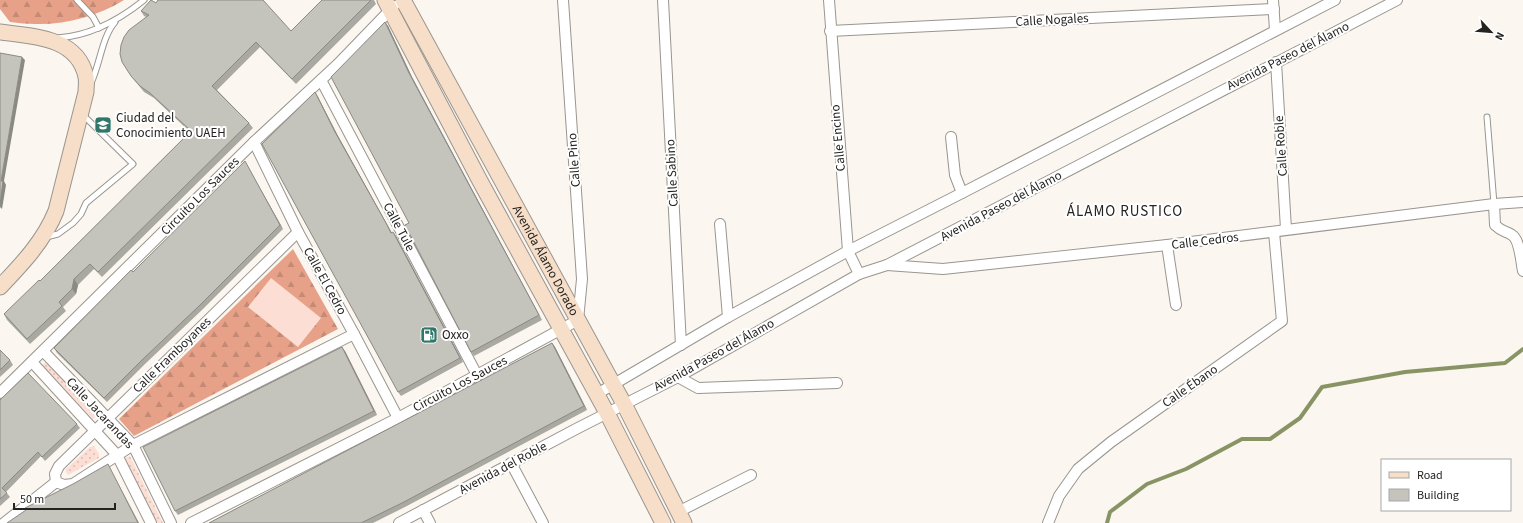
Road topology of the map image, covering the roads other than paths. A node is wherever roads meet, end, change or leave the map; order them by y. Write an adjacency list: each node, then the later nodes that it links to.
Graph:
1 (77, 0): 12 (lane)
2 (144, 0): 11 (lane)
3 (403, 0): 24 (street, Avenida Álamo Dorado)
4 (563, 0): 42 (street, Calle Pino)
5 (663, 0): 45 (street, Calle Sabino)
6 (828, 0): 13 (street, Calle Encino)
7 (1335, 0): 14 (street, Avenida Paseo del Álamo)
8 (1397, 0): 17 (street, Avenida Paseo del Álamo)
9 (392, 3): 18 (street, Circuito Los Sauces); 25 (street, Avenida Álamo Dorado)
10 (1274, 4): 13 (street, Calle Nogales); 14 (street)
11 (117, 19): 12 (lane); 19 (lane)
12 (99, 28): 16 (lane)
13 (830, 30): 35 (street, Calle Encino)
14 (1275, 30): 26 (street, Avenida Paseo del Álamo)
15 (0, 32): 16 (street)
16 (48, 39): 19 (street)
17 (1276, 62): 30 (street, Calle Roble); 36 (street, Avenida Paseo del Álamo)
18 (321, 80): 23 (street, Circuito Los Sauces); 48 (street, Calle Tule)
19 (86, 92): 20 (street)
20 (81, 114): 33 (street); 33 (lane)
21 (1487, 117): 28 (lane)
22 (950, 137): 26 (street)
23 (254, 142): 31 (street, Calle El Cedro); 46 (street, Circuito Los Sauces)
24 (496, 171): 25 (street); 42 (street, Avenida Álamo Dorado)
25 (480, 181): 43 (street, Avenida Álamo Dorado)
26 (962, 193): 35 (street, Avenida Paseo del Álamo)
27 (1523, 202): 28 (street, Calle Cedros)
28 (1494, 204): 30 (street, Calle Cedros); 37 (street)
29 (720, 224): 41 (street)
30 (1286, 230): 32 (street, Calle Cedros)
31 (298, 232): 44 (street, Calle El Cedro); 56 (street, Calle Framboyanes)
32 (1274, 232): 34 (street, Calle Cedros); 74 (street, Calle Ébano)
33 (43, 237): 39 (street)
34 (1167, 245): 36 (street, Calle Cedros); 40 (street)
35 (848, 251): 38 (street, Calle Encino); 41 (street, Avenida Paseo del Álamo)
36 (887, 265): 38 (street, Avenida Paseo del Álamo)
37 (1523, 271)
38 (859, 274): 49 (street, Avenida Paseo del Álamo)
39 (0, 287)
40 (1176, 306)
41 (728, 317): 45 (street, Avenida Paseo del Álamo)
42 (578, 320): 43 (street, Circuito Los Sauces); 51 (street, Avenida Álamo Dorado)
43 (562, 329): 48 (street, Circuito Los Sauces); 53 (street, Avenida Álamo Dorado)
44 (354, 334): 57 (street, Calle El Cedro); 59 (street)
45 (681, 345): 51 (street, Avenida Paseo del Álamo)
46 (43, 351): 47 (street, Circuito Los Sauces); 56 (street, Calle Jacarandas)
47 (32, 362): 52 (street, Circuito Los Sauces); 58 (street, Calle Jacarandas)
48 (477, 375): 57 (street, Circuito Los Sauces)
49 (678, 377): 50 (street); 54 (street, Avenida Paseo del Álamo)
50 (836, 383)
51 (612, 385): 53 (street, Avenida Paseo del Álamo); 54 (street, Avenida Álamo Dorado)
52 (0, 393)
53 (596, 394): 55 (street, Avenida Álamo Dorado)
54 (624, 404): 55 (street, Avenida Paseo del Álamo); 65 (street, Avenida Álamo Dorado)
55 (607, 413): 61 (street, Avenida del Roble); 73 (street, Avenida Álamo Dorado)
56 (107, 418): 58 (street, Calle Framboyanes); 59 (street, Calle Jacarandas)
57 (398, 418): 69 (street, Circuito Los Sauces)
58 (95, 430): 60 (street, Calle Jacarandas); 63 (street, Calle Framboyanes)
59 (133, 445): 60 (street); 68 (street, Calle Jacarandas)
60 (117, 455): 63 (street); 67 (street, Calle Jacarandas)
61 (512, 463): 64 (street, Avenida del Roble); 72 (street)
62 (751, 475): 65 (street)
63 (56, 482): 66 (street)
64 (423, 510): 70 (street, Avenida del Roble); 71 (street)
65 (681, 518)
66 (4, 523)
67 (151, 523)
68 (171, 523)
69 (191, 523)
70 (399, 523)
71 (430, 523)
72 (543, 523)
73 (663, 523)
74 (1048, 523)

